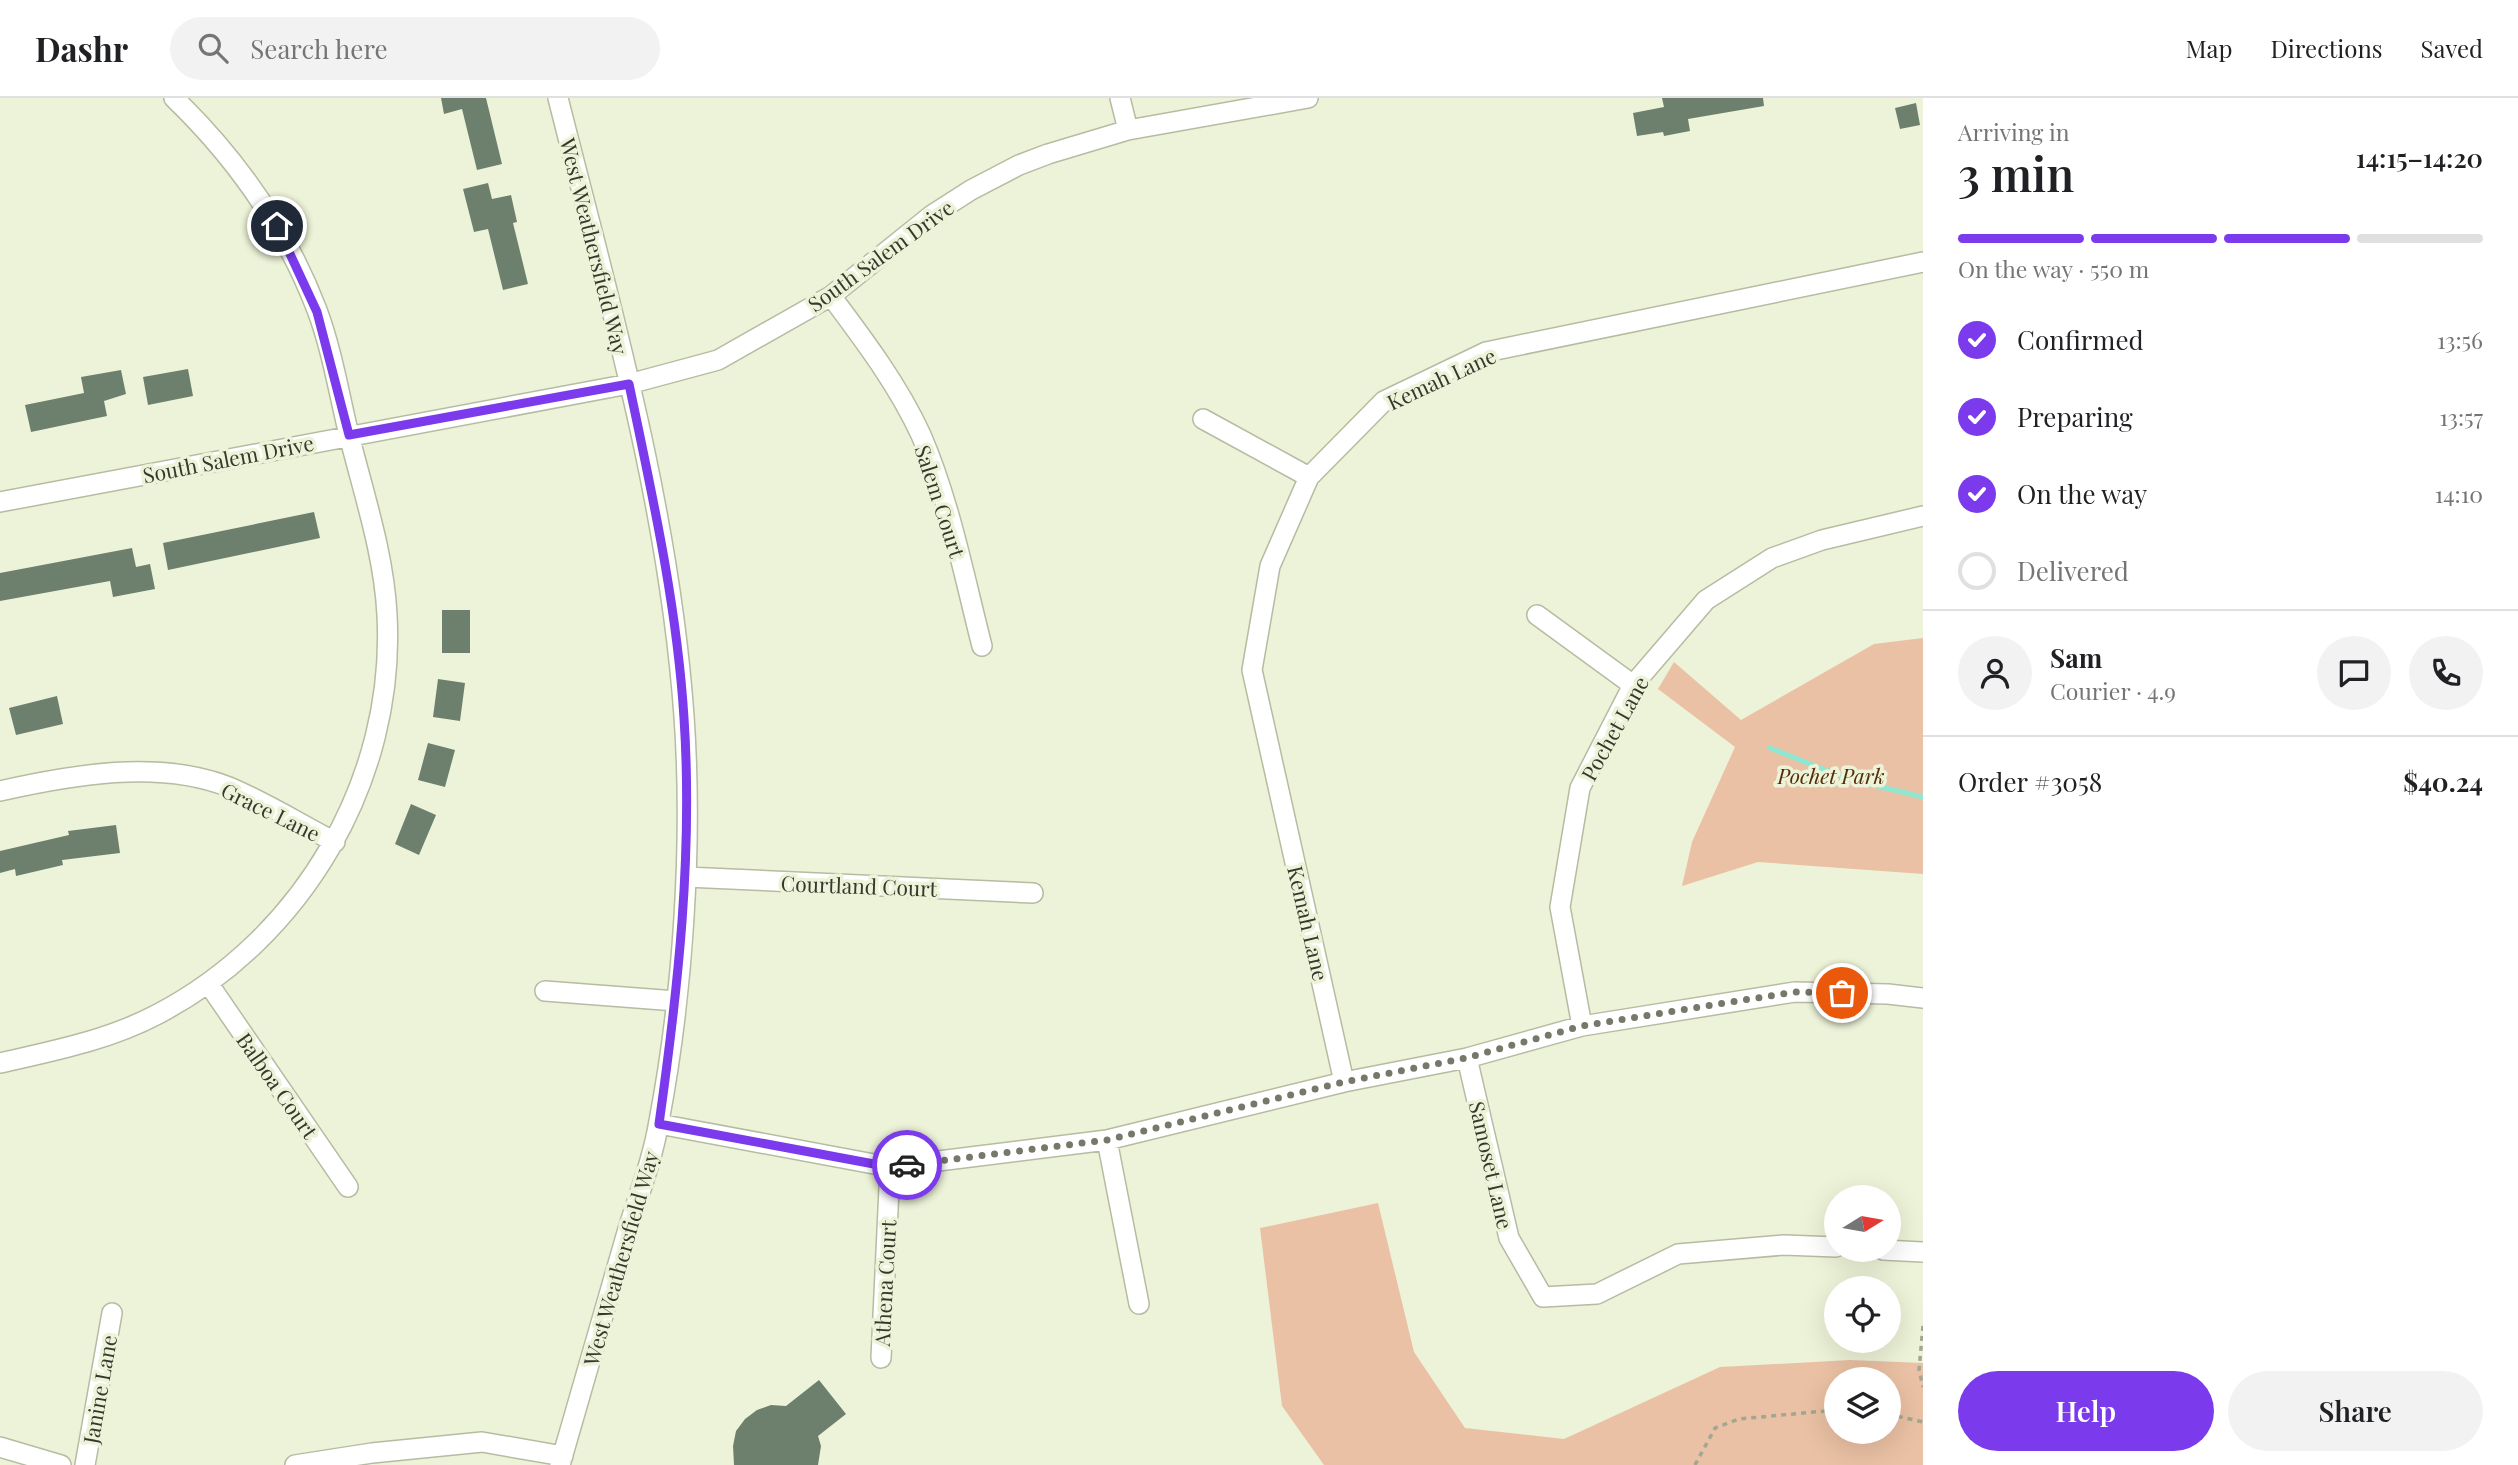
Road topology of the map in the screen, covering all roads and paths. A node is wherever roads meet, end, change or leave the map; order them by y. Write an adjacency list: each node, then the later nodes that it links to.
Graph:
1 (174, 98): 10 (street)
2 (558, 98): 8 (street, West Weathersfield Way)
3 (1120, 98): 5 (street)
4 (1308, 98): 5 (street, South Salem Drive)
5 (1128, 130): 7 (street, South Salem Drive)
6 (1923, 262): 11 (street, Kemah Lane)
7 (831, 296): 8 (street, South Salem Drive); 15 (street, Salem Court)
8 (629, 384): 10 (street, South Salem Drive); 19 (street, West Weathersfield Way)
9 (1203, 419): 11 (street)
10 (349, 435): 12 (street, South Salem Drive); 18 (street)
11 (1310, 477): 28 (street, Kemah Lane)
12 (0, 502)
13 (1923, 516): 16 (street, Pochet Lane)
14 (1537, 615): 16 (street)
15 (982, 646)
16 (1633, 685): 25 (street, Pochet Lane)
17 (0, 791): 18 (street, Grace Lane)
18 (335, 842): 21 (street)
19 (686, 877): 20 (street, Courtland Court); 24 (street, West Weathersfield Way)
20 (1033, 892)
21 (208, 983): 27 (street); 32 (street, Balboa Court)
22 (545, 990): 24 (street)
23 (1923, 998): 25 (street)
24 (676, 1001): 29 (street, West Weathersfield Way)
25 (1582, 1026): 26 (street)
26 (1466, 1058): 28 (street); 33 (street, Samoset Lane)
27 (0, 1063)
28 (1344, 1082): 30 (street)
29 (659, 1124): 31 (street); 45 (street, West Weathersfield Way)
30 (1107, 1140): 31 (street); 36 (street)
31 (890, 1167): 39 (street, Athena Court)
32 (348, 1186)
33 (1824, 1247)
34 (1901, 1250): 35 (street)
35 (1923, 1251)
36 (1139, 1304)
37 (112, 1313): 47 (street, Janine Lane)
38 (1923, 1326): 40 (path)
39 (881, 1358)
40 (1923, 1387)
41 (1824, 1411): 49 (path)
42 (1901, 1417): 43 (path)
43 (1923, 1422)
44 (0, 1447): 46 (street)
45 (561, 1460): 48 (street)
46 (61, 1465)
47 (85, 1465)
48 (295, 1465)
49 (1695, 1465)

